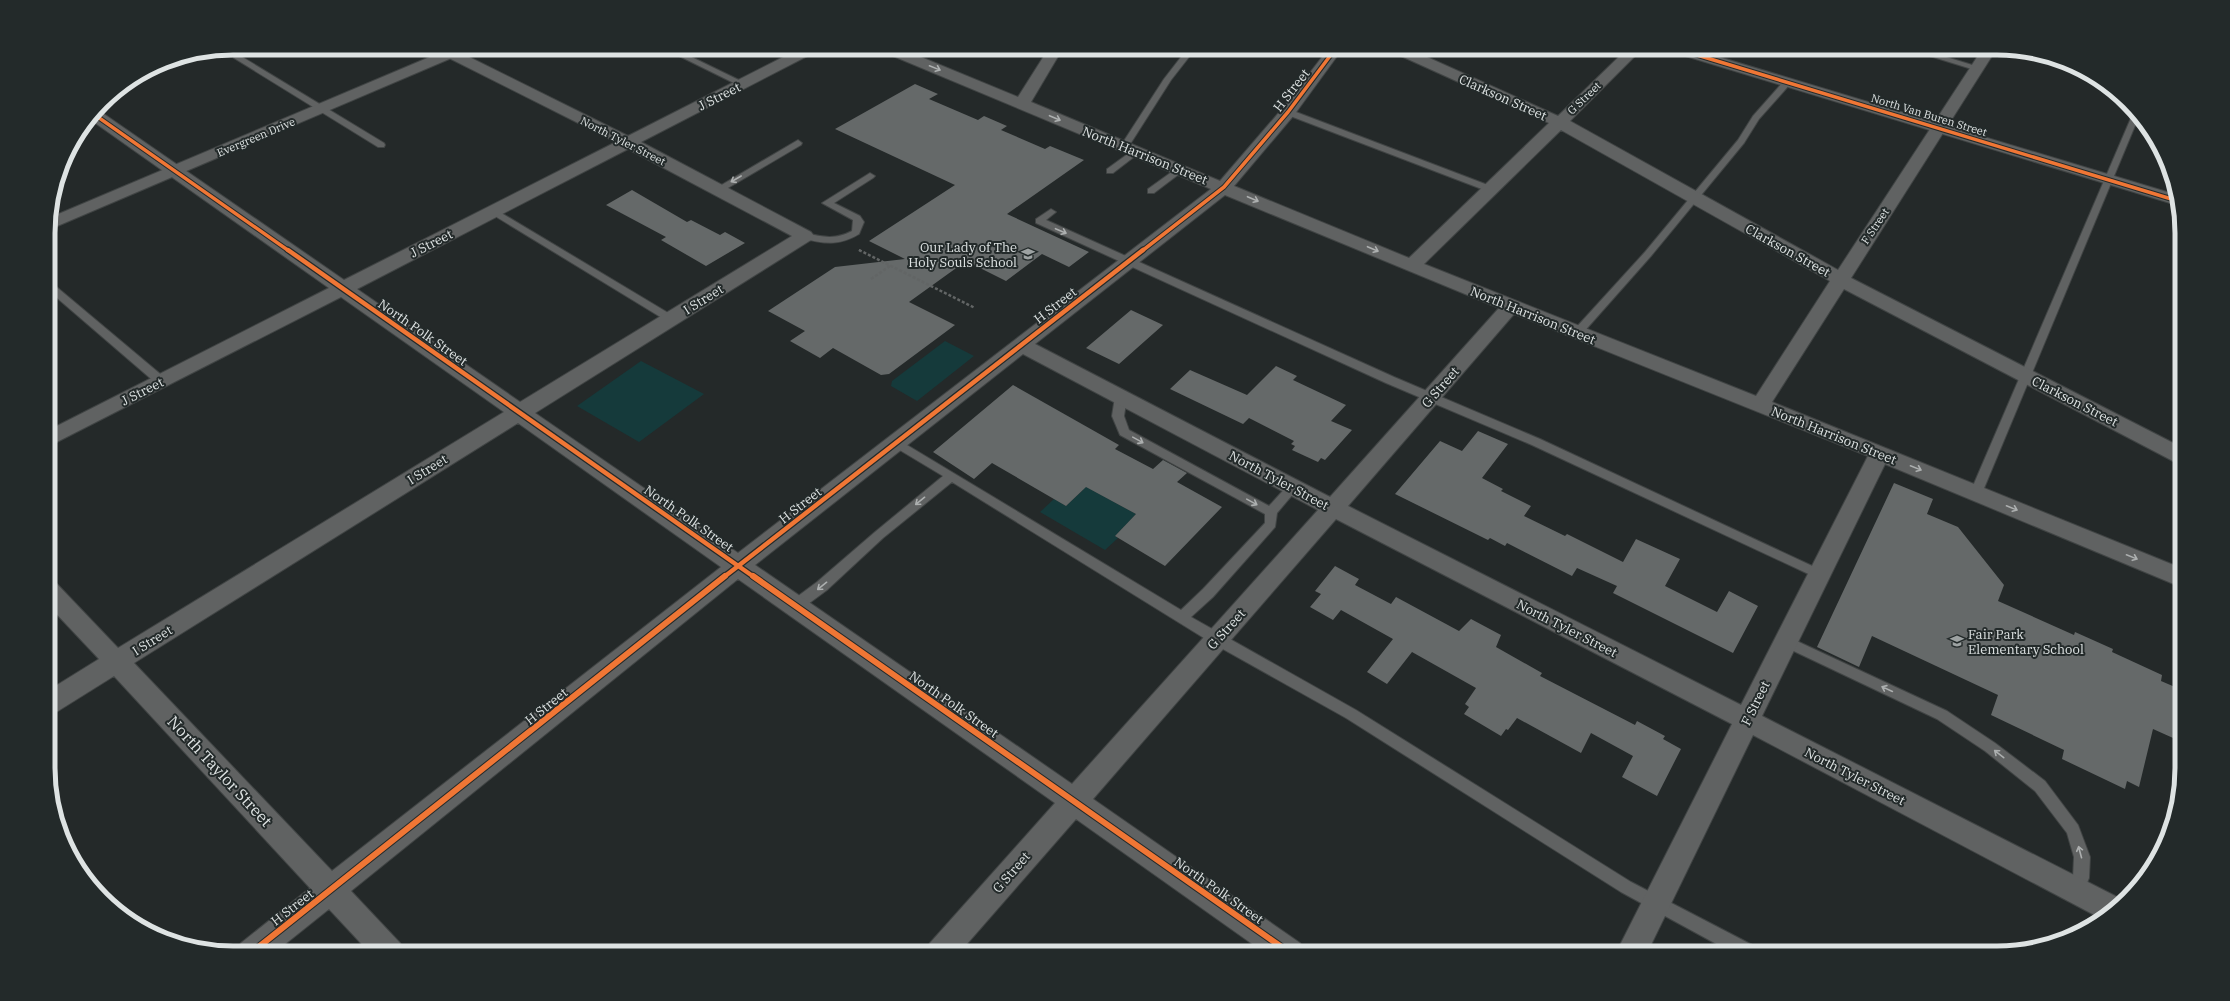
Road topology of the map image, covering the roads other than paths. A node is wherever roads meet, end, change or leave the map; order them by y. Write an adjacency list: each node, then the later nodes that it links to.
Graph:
1 (233, 55): 19 (lane)
2 (440, 55): 19 (street, Evergreen Drive)
3 (461, 55): 25 (street, North Tyler Street)
4 (682, 55): 17 (lane)
5 (799, 55): 17 (street, J Street)
6 (903, 55): 18 (street, North Harrison Street, one-way to 18)
7 (1052, 55): 18 (street)
8 (1187, 55): 28 (lane)
9 (1331, 55): 20 (street, H Street)
10 (1411, 55): 23 (street, Clarkson Street)
11 (1629, 55): 23 (street, G Street)
12 (1697, 55): 16 (street, North Van Buren Street)
13 (1932, 55): 15 (lane)
14 (1986, 55): 15 (street, F Street)
15 (1978, 68): 24 (street, F Street)
16 (1787, 83): 24 (street, North Van Buren Street); 38 (lane)
17 (743, 84): 25 (street, J Street)
18 (1022, 104): 28 (street, North Harrison Street, one-way to 28)
19 (322, 108): 27 (lane); 30 (street, Evergreen Drive)
20 (1288, 112): 34 (street, H Street); 35 (lane)
21 (98, 117): 30 (street, North Polk Street)
22 (2133, 119): 33 (lane)
23 (1559, 122): 35 (street, G Street); 38 (street, Clarkson Street)
24 (1940, 128): 33 (street, North Van Buren Street); 46 (street, F Street)
25 (628, 142): 36 (street, North Tyler Street); 40 (street, J Street)
26 (798, 143): 36 (lane, one-way to 36)
27 (381, 145)
28 (1130, 149): 29 (street, North Harrison Street); 31 (lane)
29 (1180, 169): 34 (street, North Harrison Street); 37 (lane)
30 (175, 171): 42 (street, Evergreen Drive); 47 (street, North Polk Street)
31 (1110, 171)
32 (870, 176): 43 (lane)
33 (2109, 180): 39 (street, North Van Buren Street); 53 (lane)
34 (1224, 187): 44 (street, H Street); 45 (street, North Harrison Street, one-way to 45)
35 (1490, 189): 45 (street, G Street)
36 (718, 190): 43 (street, North Tyler Street)
37 (1151, 191)
38 (1694, 197): 46 (street, Clarkson Street); 51 (lane)
39 (2172, 199)
40 (493, 211): 47 (street, J Street); 50 (lane)
41 (1051, 212): 44 (lane, one-way to 44)
42 (55, 222)
43 (805, 236): 50 (street, I Street)
44 (1130, 261): 52 (street, H Street); 56 (lane)
45 (1412, 266): 49 (street, North Harrison Street)
46 (1840, 279): 53 (street, Clarkson Street); 57 (street, F Street)
47 (342, 288): 54 (street, J Street); 58 (street, North Polk Street)
48 (55, 291): 54 (lane)
49 (1512, 306): 51 (street, North Harrison Street); 56 (street, G Street)
50 (672, 319): 58 (street, I Street)
51 (1577, 333): 57 (street, North Harrison Street)
52 (1022, 345): 55 (street, North Tyler Street); 60 (street, H Street)
53 (2025, 376): 62 (street, Clarkson Street); 65 (lane)
54 (161, 382): 59 (street, J Street)
55 (1121, 397): 64 (street, North Tyler Street); 67 (lane, one-way to 67)
56 (1431, 397): 66 (street, G Street); 69 (lane)
57 (1760, 405): 61 (street, North Harrison Street)
58 (519, 413): 68 (street, North Polk Street); 76 (street, I Street)
59 (55, 436)
60 (897, 443): 63 (lane); 68 (street, H Street)
61 (1880, 453): 65 (street, North Harrison Street, one-way to 65); 69 (street, F Street)
62 (2175, 453)
63 (951, 476): 72 (lane, one-way to 72); 73 (lane)
64 (1293, 487): 66 (street, North Tyler Street); 67 (lane)
65 (1976, 493): 70 (street, North Harrison Street, one-way to 70)
66 (1333, 508): 74 (street, G Street); 78 (street, North Tyler Street)
67 (1271, 512): 73 (lane)
68 (738, 566): 72 (street, North Polk Street); 80 (street, H Street)
69 (1819, 574): 75 (street, F Street)
70 (2175, 575)
71 (55, 596): 76 (street, North Taylor Street)
72 (795, 606): 79 (street, North Polk Street)
73 (1182, 617): 74 (lane)
74 (1217, 639): 79 (street, G Street); 82 (lane)
75 (1786, 641): 78 (street, F Street); 81 (lane, one-way to 75)
76 (116, 662): 77 (street, I Street); 80 (street, North Taylor Street)
77 (55, 699)
78 (1747, 720): 81 (street, North Tyler Street); 82 (street, F Street)
79 (1074, 801): 86 (street, G Street); 87 (street, North Polk Street)
80 (332, 890): 84 (street, H Street); 85 (street, North Taylor Street)
81 (2077, 890): 83 (street, North Tyler Street)
82 (1656, 902): 88 (street, F Street); 89 (lane)
83 (2108, 907)
84 (260, 946)
85 (384, 946)
86 (946, 946)
87 (1280, 946)
88 (1634, 946)
89 (1737, 946)

